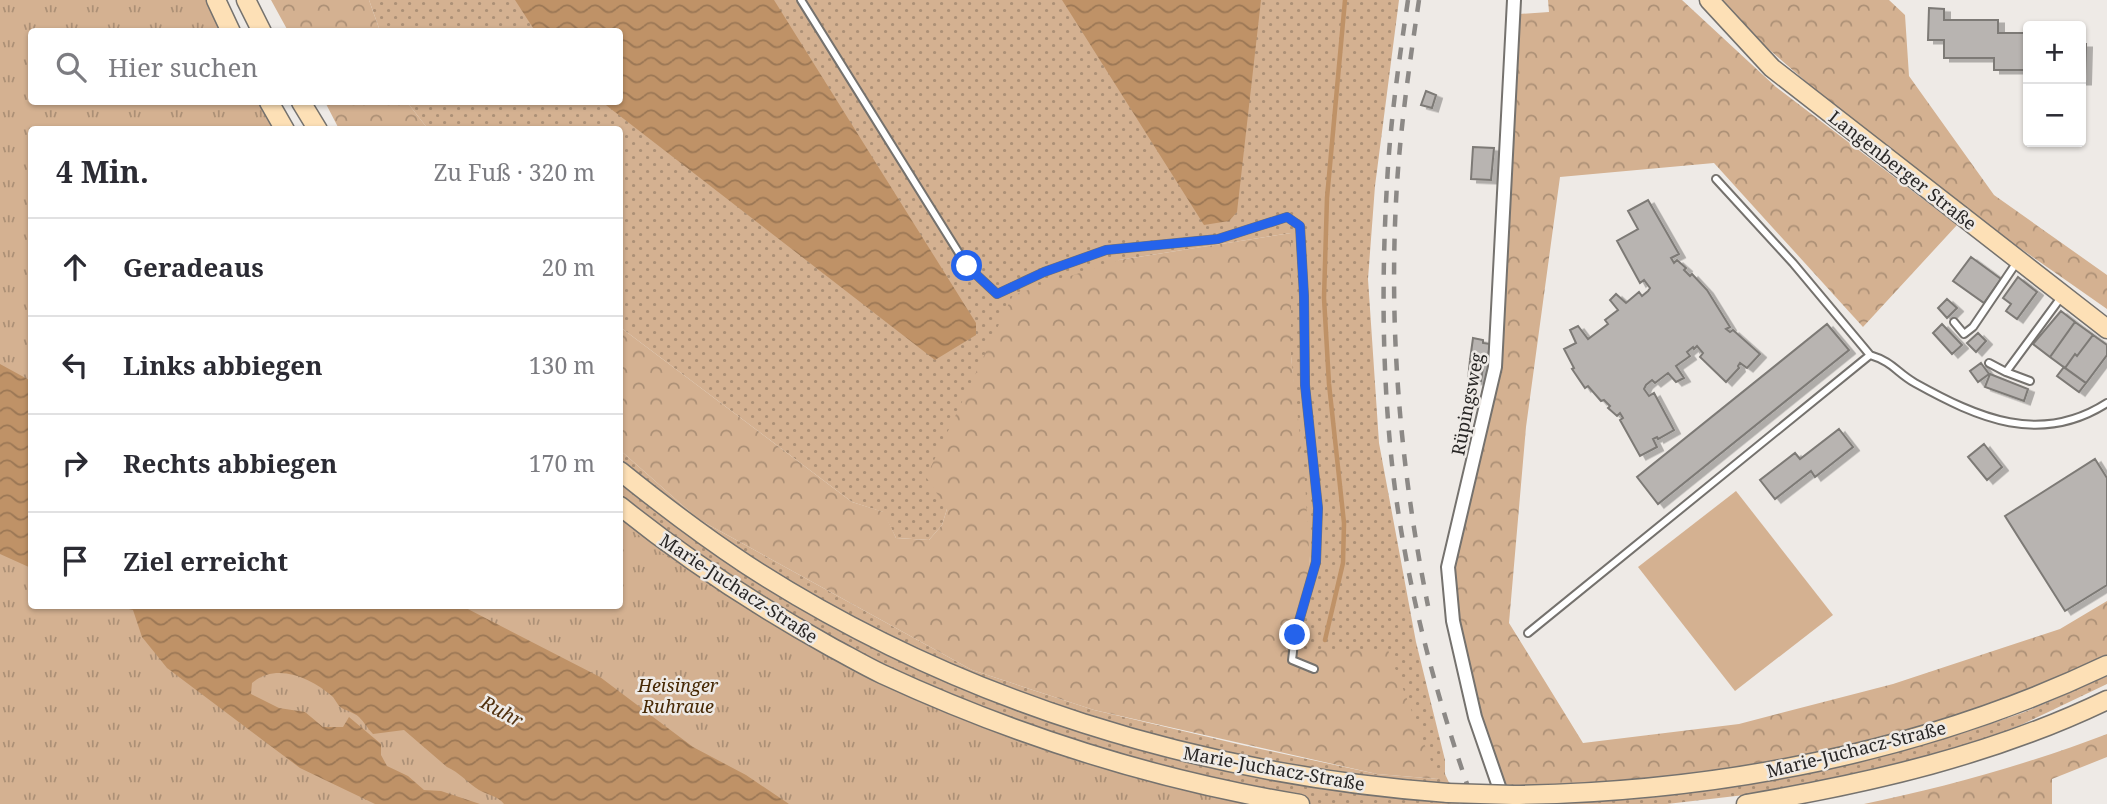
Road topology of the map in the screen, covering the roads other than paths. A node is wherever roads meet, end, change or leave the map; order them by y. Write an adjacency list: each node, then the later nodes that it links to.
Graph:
1 (216, 0): 6 (main road)
2 (246, 0): 7 (main road)
3 (801, 0): 26 (lane)
4 (1514, 0): 28 (street, Rüpingsweg)
5 (1709, 0): 13 (main road, Langenberger Straße)
6 (229, 28)
7 (260, 28)
8 (272, 105): 10 (main road)
9 (303, 105): 11 (main road)
10 (283, 126)
11 (316, 126)
12 (1716, 179): 17 (lane)
13 (2018, 260): 14 (main road, Langenberger Straße); 15 (lane)
14 (2063, 295): 16 (main road, Langenberger Straße); 19 (lane)
15 (1954, 322)
16 (2107, 329)
17 (1870, 355): 21 (lane); 24 (lane)
18 (1989, 363): 19 (lane)
19 (2006, 372): 20 (lane)
20 (2030, 381)
21 (2107, 403)
22 (623, 473): 28 (main road, Marie-Juchacz-Straße, bridge)
23 (623, 508): 29 (main road, Marie-Juchacz-Straße)
24 (1528, 633)
25 (2107, 665): 28 (main road, Marie-Juchacz-Straße)
26 (1314, 669)
27 (2107, 700): 30 (main road, Marie-Juchacz-Straße)
28 (1509, 799)
29 (1300, 804)
30 (1746, 804)

